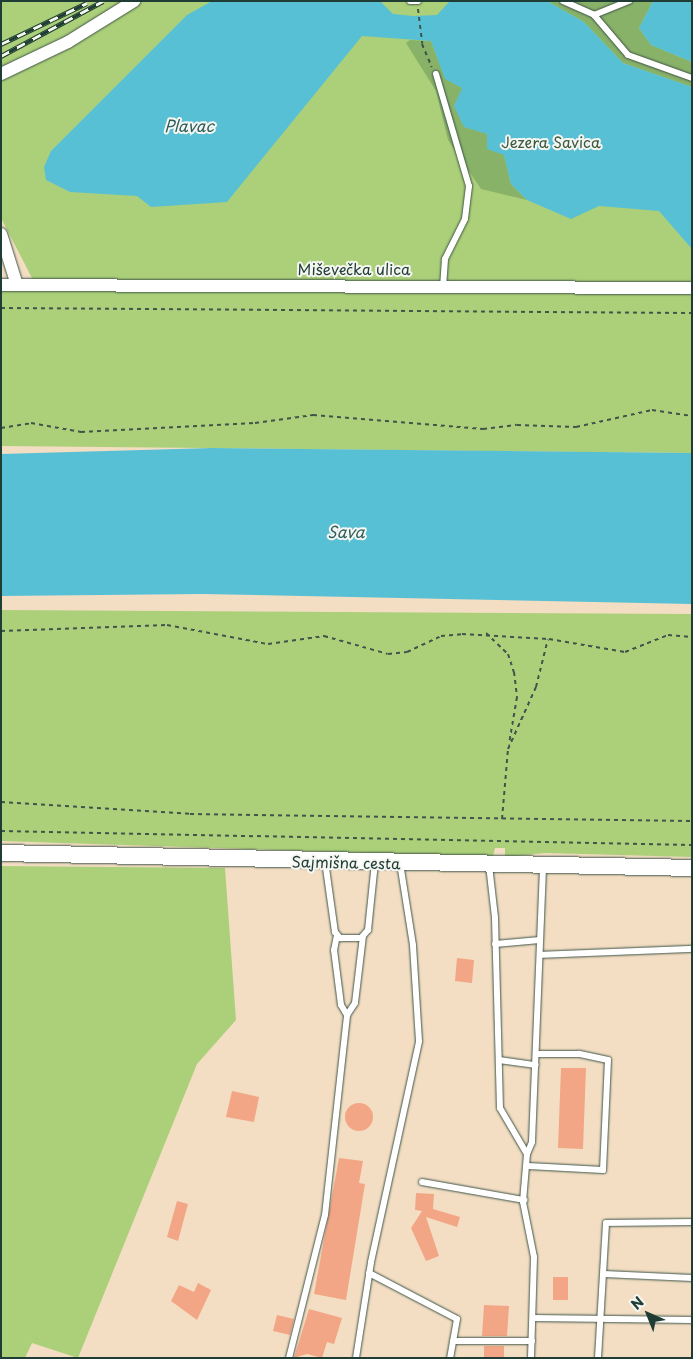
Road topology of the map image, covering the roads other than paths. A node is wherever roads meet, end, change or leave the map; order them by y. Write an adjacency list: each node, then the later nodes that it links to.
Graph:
1 (134, 1): 7 (street)
2 (410, 1): 3 (lane)
3 (418, 1)
4 (563, 1): 6 (lane)
5 (629, 1): 6 (lane)
6 (594, 15): 9 (lane)
7 (1, 74)
8 (436, 74): 13 (lane)
9 (692, 78)
10 (1, 234): 11 (street)
11 (17, 284): 12 (street, Miševečka ulica); 13 (street, Miševečka ulica)
12 (1, 285)
13 (443, 285): 14 (street, Miševečka ulica)
14 (692, 288)
15 (1, 853): 16 (street, Sajmišna cesta)
16 (325, 861): 17 (street, Sajmišna cesta); 22 (lane)
17 (375, 862): 18 (street, Sajmišna cesta); 23 (lane)
18 (400, 863): 19 (street, Sajmišna cesta); 37 (lane)
19 (489, 865): 20 (street, Sajmišna cesta); 25 (lane)
20 (543, 866): 21 (street, Sajmišna cesta); 24 (lane)
21 (692, 868)
22 (337, 935): 23 (lane); 28 (lane)
23 (364, 935): 28 (lane)
24 (540, 940): 25 (lane); 27 (lane)
25 (495, 944): 30 (lane)
26 (692, 949): 27 (lane)
27 (540, 955): 29 (lane)
28 (347, 1015): 45 (lane)
29 (537, 1054): 31 (lane); 33 (lane)
30 (499, 1060): 31 (lane); 32 (lane)
31 (536, 1065): 32 (lane)
32 (527, 1154): 33 (lane)
33 (528, 1166): 35 (lane)
34 (422, 1182): 35 (lane)
35 (524, 1200): 40 (lane)
36 (692, 1222): 38 (lane)
37 (369, 1273): 43 (lane); 46 (lane)
38 (604, 1274): 39 (lane); 41 (lane)
39 (692, 1278)
40 (533, 1318): 41 (lane); 44 (lane)
41 (602, 1319): 42 (lane); 49 (lane)
42 (692, 1320)
43 (453, 1341): 44 (lane); 47 (lane)
44 (532, 1341): 48 (lane)
45 (289, 1358)
46 (356, 1358)
47 (450, 1358)
48 (531, 1358)
49 (598, 1358)

